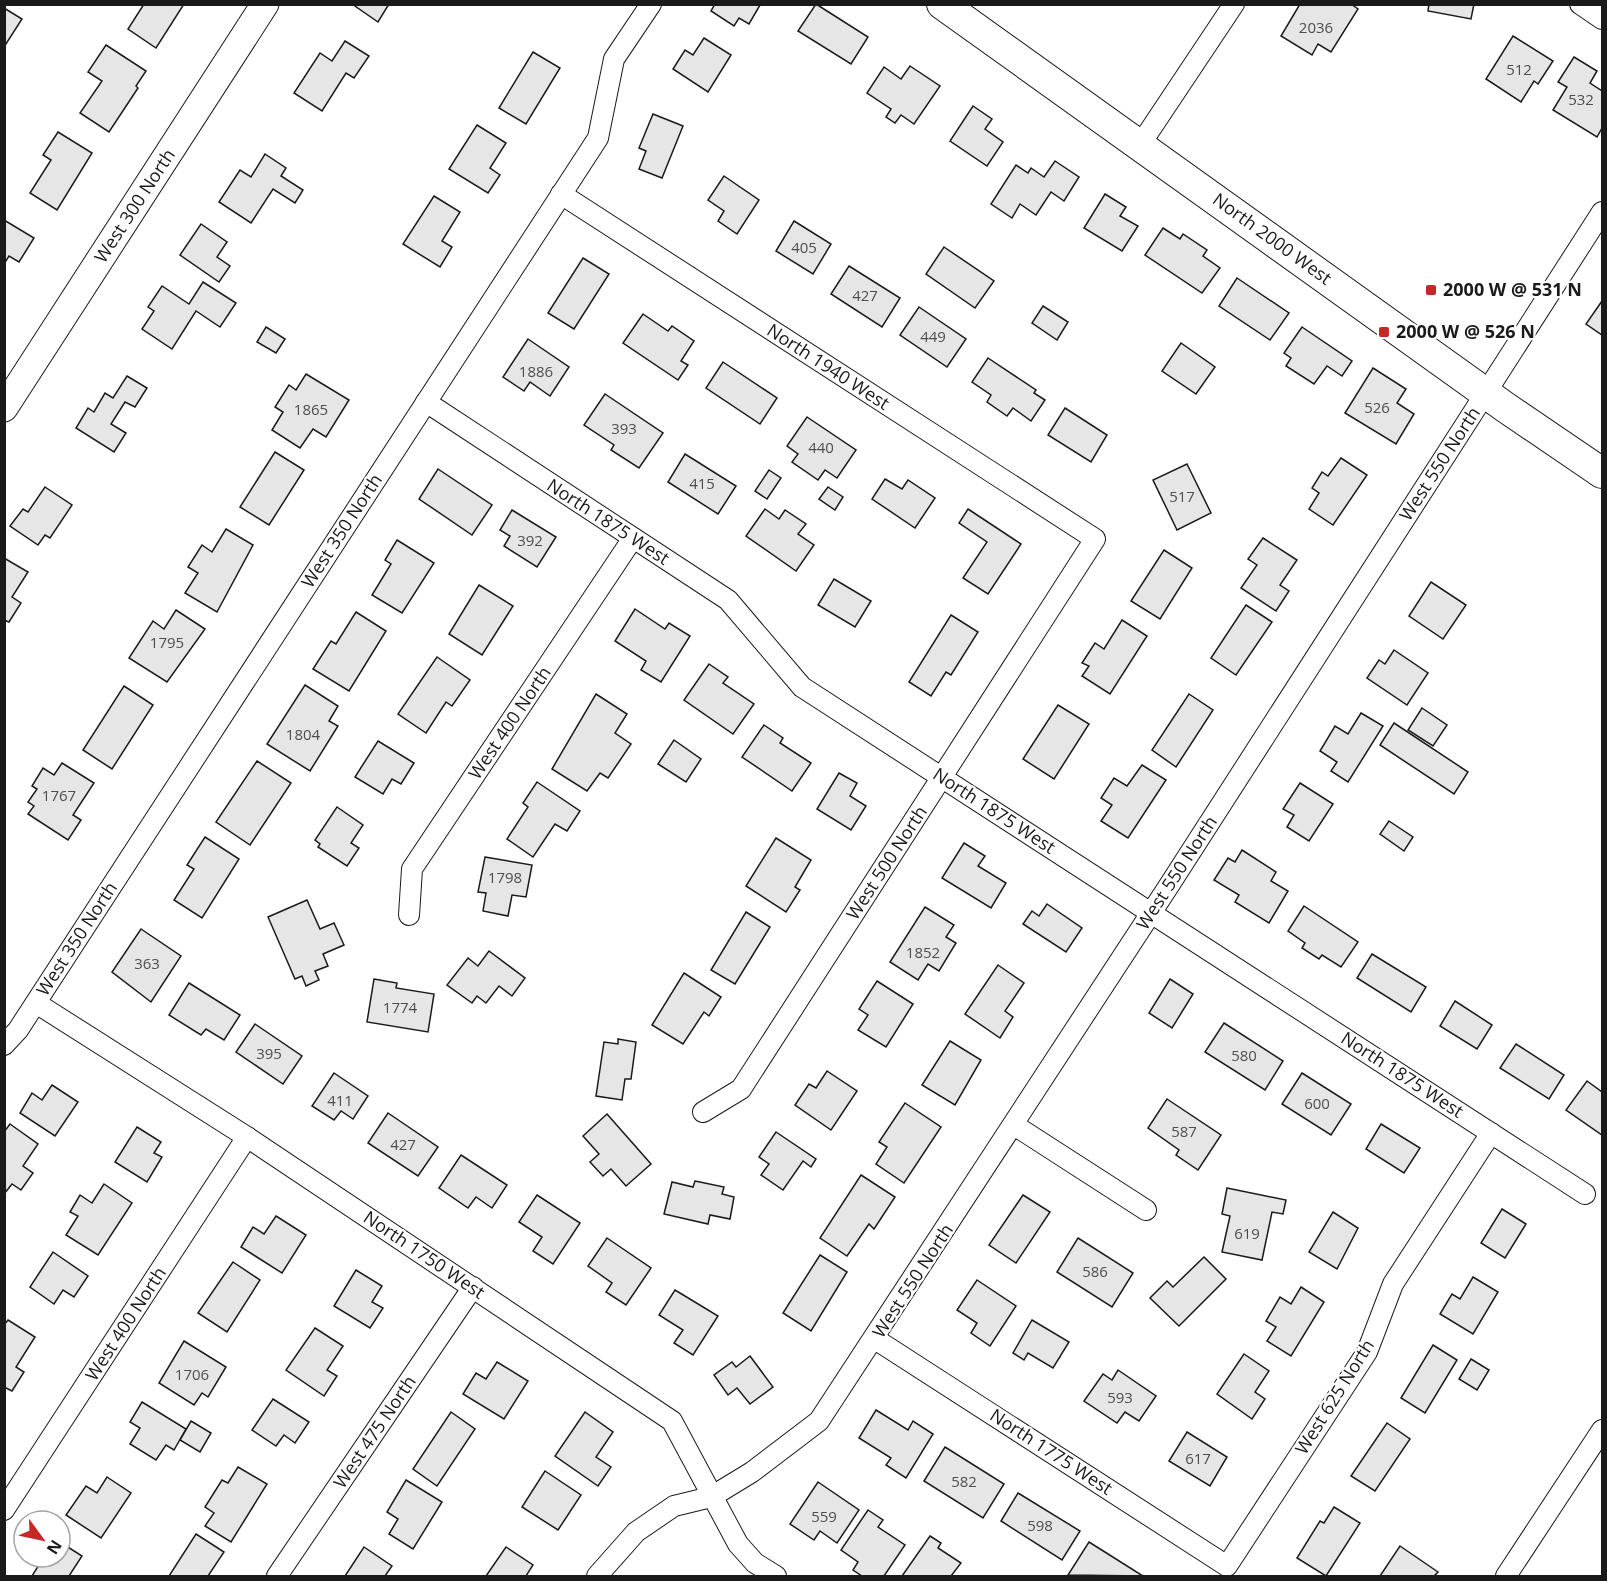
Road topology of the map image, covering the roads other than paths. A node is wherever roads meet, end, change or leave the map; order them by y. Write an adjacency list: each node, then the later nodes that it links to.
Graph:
1 (264, 4): 12 (main road, West 300 North)
2 (651, 4): 8 (street, West 350 North)
3 (942, 4): 7 (main road, North 2000 West)
4 (1234, 4): 7 (street)
5 (1580, 4): 6 (street)
6 (1602, 20)
7 (1140, 145): 10 (main road, North 2000 West)
8 (561, 194): 11 (street, West 350 North); 15 (street, North 1940 West)
9 (1602, 212): 10 (street, West 550 North)
10 (1485, 392): 13 (main road, North 2000 West); 17 (street, West 550 North)
11 (426, 402): 14 (street, North 1875 West); 19 (street, West 350 North)
12 (4, 408)
13 (1602, 473)
14 (633, 538): 16 (street, North 1875 West); 18 (street, West 400 North)
15 (1095, 539): 16 (street, West 500 North)
16 (942, 777): 17 (street, North 1875 West); 21 (street, West 500 North)
17 (1151, 913): 22 (street, West 550 North); 23 (street, North 1875 West)
18 (409, 915)
19 (36, 1003): 20 (street, West 350 North); 24 (street, North 1750 West)
20 (4, 1045)
21 (703, 1112)
22 (1014, 1125): 26 (street); 28 (street, West 550 North)
23 (1491, 1133): 25 (street, North 1875 West); 32 (street, West 625 North)
24 (247, 1137): 27 (street, North 1750 West); 31 (street, West 400 North)
25 (1584, 1194)
26 (1146, 1210)
27 (473, 1287): 30 (street, North 1750 West); 33 (street, West 475 North)
28 (875, 1339): 30 (street, West 550 North); 32 (street, North 1775 West)
29 (1602, 1430): 36 (street)
30 (711, 1497): 34 (street, West 550 North); 35 (street, North 1750 West)
31 (4, 1510)
32 (1227, 1566)
33 (277, 1576)
34 (597, 1576)
35 (776, 1576)
36 (1506, 1576)

